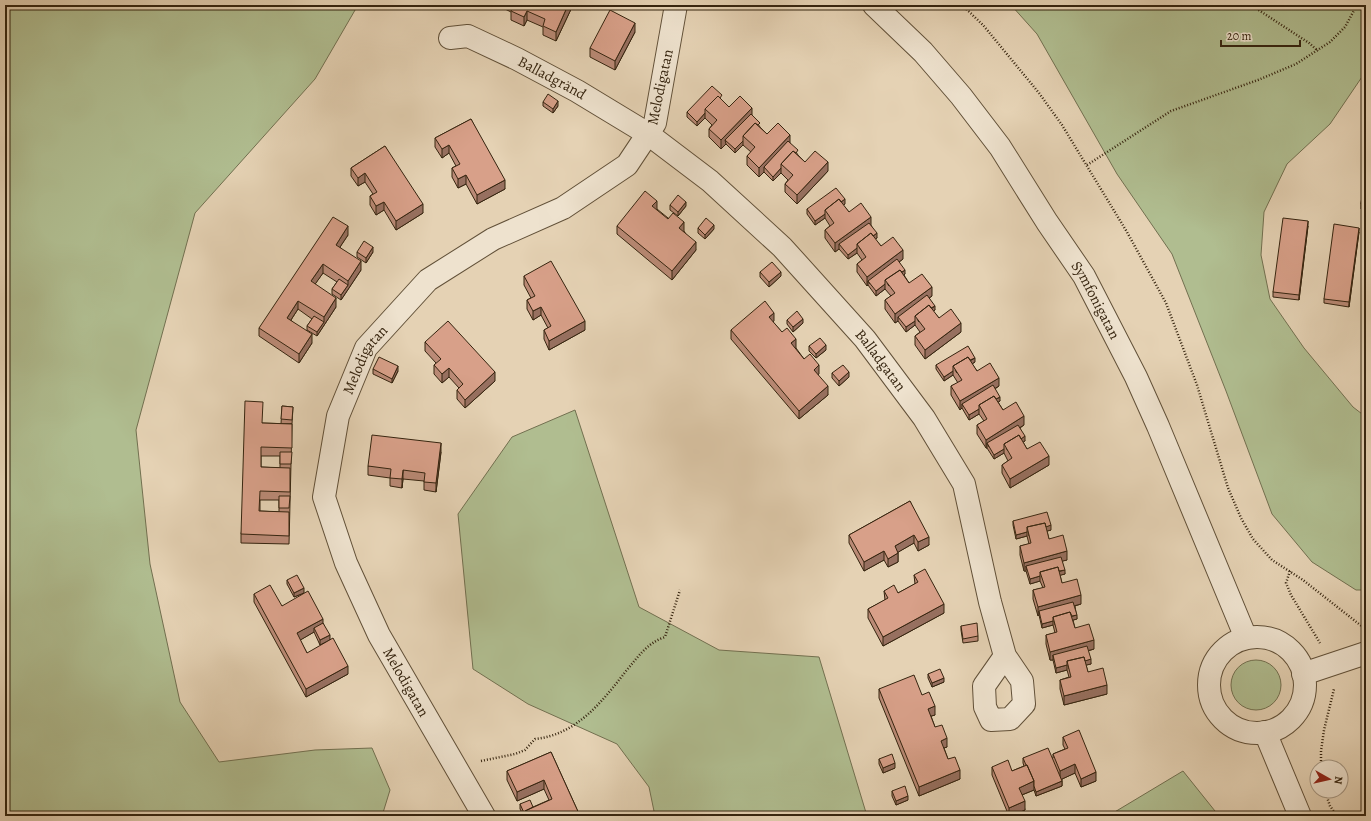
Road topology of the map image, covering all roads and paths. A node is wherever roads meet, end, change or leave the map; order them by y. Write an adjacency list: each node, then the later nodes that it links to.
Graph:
1 (676, 5): 8 (street, Melodigatan)
2 (874, 5): 12 (street, Symfonigatan)
3 (962, 5): 9 (path)
4 (1251, 5): 7 (path)
5 (1357, 5): 7 (path)
6 (450, 38): 8 (street, Balladgränd)
7 (1318, 51): 9 (path)
8 (648, 134): 14 (street, Balladgatan); 17 (street, Melodigatan)
9 (1087, 165): 11 (path)
10 (680, 590): 17 (path)
11 (1366, 630)
12 (1246, 638): 15 (street); 16 (street)
13 (1366, 653): 15 (street)
14 (1005, 656)
15 (1303, 674): 16 (street)
16 (1265, 732): 20 (street)
17 (454, 764): 19 (street, Melodigatan)
18 (1328, 799): 21 (path)
19 (484, 816)
20 (1300, 816)
21 (1337, 816)

